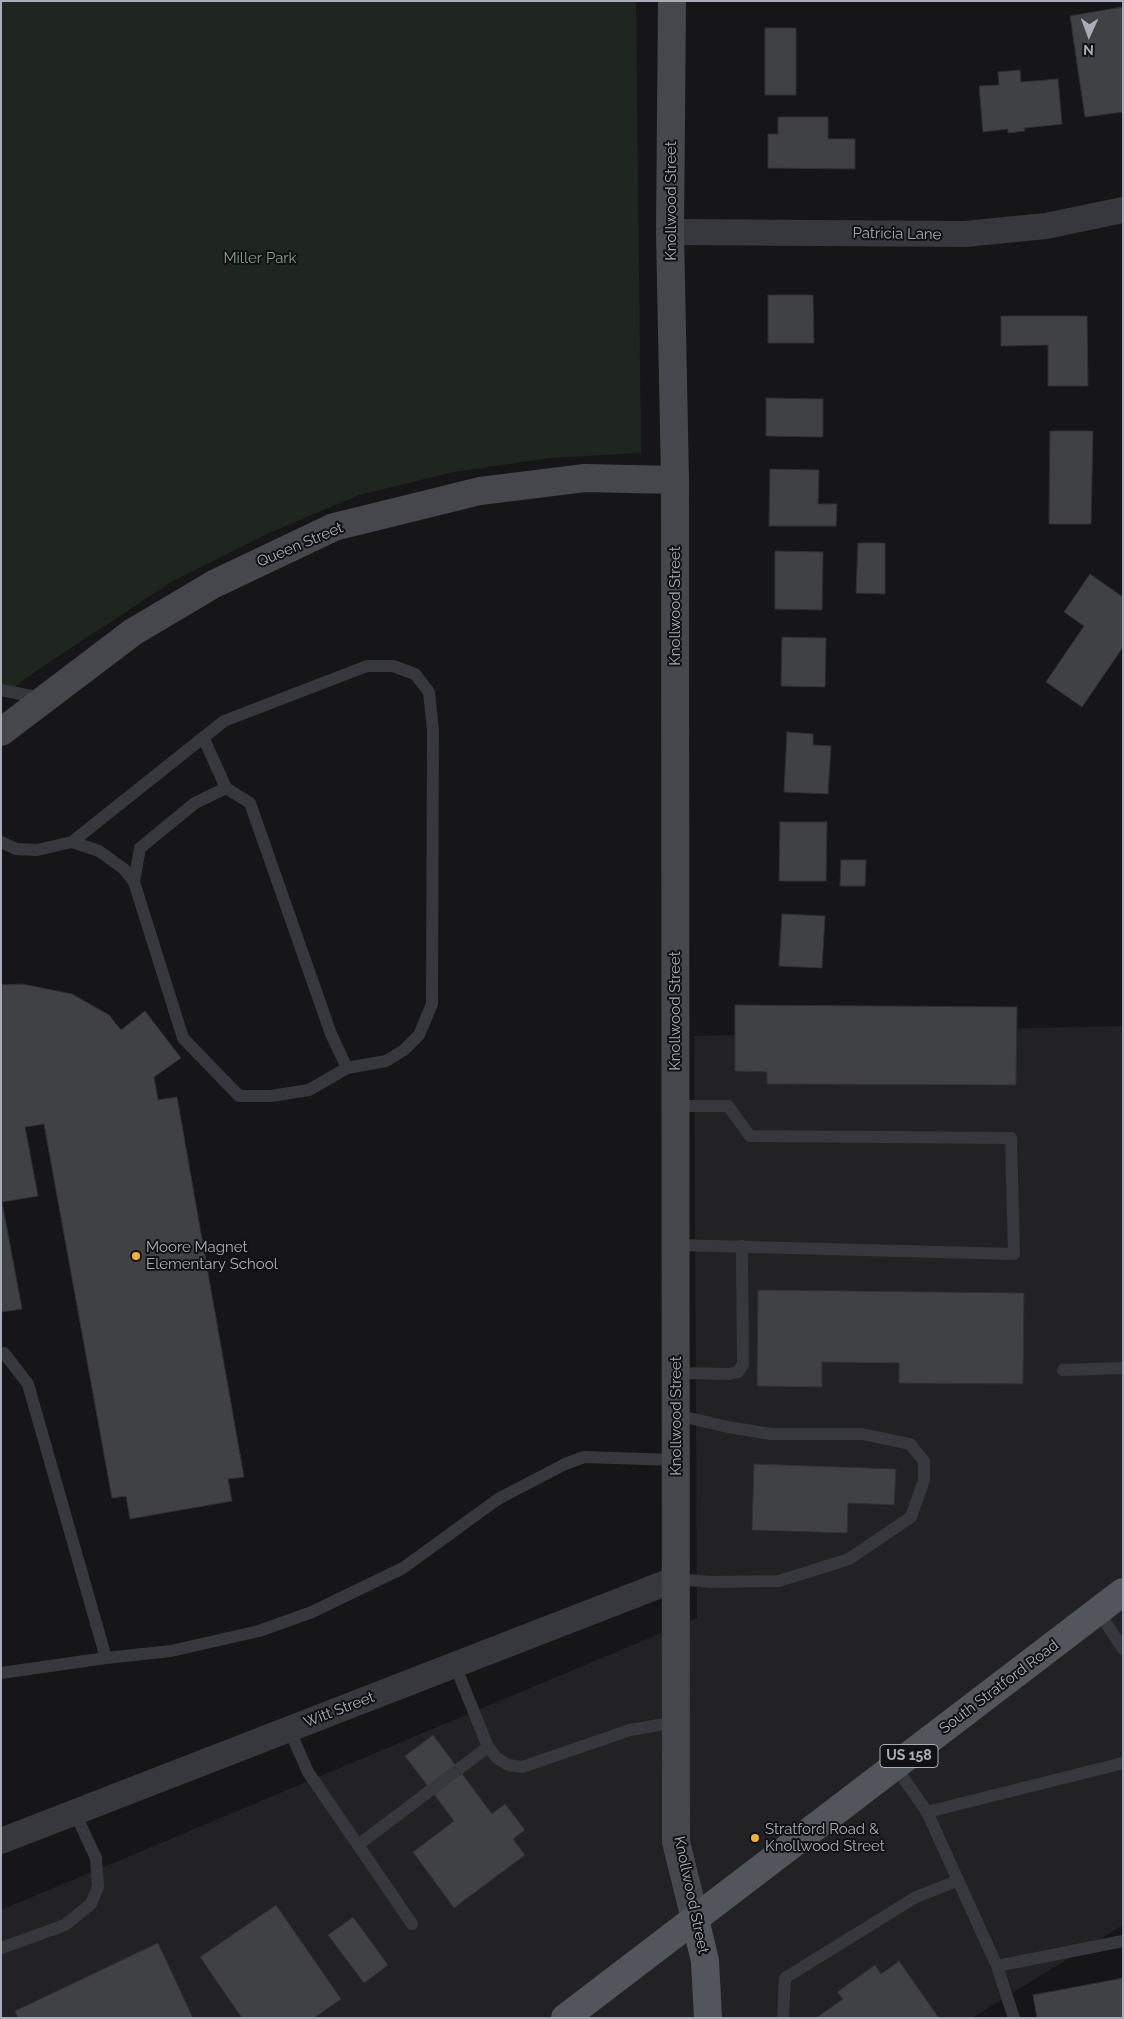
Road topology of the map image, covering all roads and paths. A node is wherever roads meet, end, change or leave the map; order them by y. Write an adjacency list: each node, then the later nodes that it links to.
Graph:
1 (672, 1): 3 (main road, Knollwood Street)
2 (1123, 210): 3 (street, Patricia Lane)
3 (670, 232): 4 (main road, Knollwood Street)
4 (675, 480): 6 (main road, Queen Street); 14 (main road, Knollwood Street)
5 (1, 690): 6 (lane)
6 (46, 699): 7 (main road, Queen Street)
7 (1, 732)
8 (204, 738): 9 (lane); 11 (lane); 13 (lane)
9 (226, 788): 12 (lane); 13 (lane)
10 (1, 842): 11 (lane)
11 (72, 842): 12 (lane)
12 (134, 882): 13 (lane)
13 (347, 1068)
14 (676, 1106): 15 (main road, Knollwood Street); 16 (lane)
15 (676, 1245): 16 (lane); 20 (main road, Knollwood Street)
16 (742, 1246): 20 (lane)
17 (1, 1353): 27 (lane)
18 (1123, 1368): 19 (lane)
19 (1063, 1370)
20 (676, 1373): 21 (main road, Knollwood Street)
21 (676, 1415): 22 (main road, Knollwood Street); 23 (lane)
22 (676, 1460): 23 (main road, Knollwood Street); 27 (lane)
23 (676, 1579): 28 (street, Witt Street); 30 (main road, Knollwood Street)
24 (1123, 1592): 25 (main road, South Stratford Road / US 158)
25 (1098, 1611): 26 (lane); 34 (main road, South Stratford Road / US 158)
26 (1123, 1649)
27 (106, 1658): 29 (lane)
28 (454, 1665): 31 (street, Witt Street); 32 (lane)
29 (1, 1673)
30 (676, 1722): 32 (lane); 40 (main road, Knollwood Street)
31 (289, 1728): 36 (street, Witt Street); 38 (lane)
32 (488, 1747): 38 (lane)
33 (1123, 1763): 35 (lane)
34 (895, 1766): 35 (lane); 40 (main road, South Stratford Road / US 158)
35 (927, 1812): 39 (lane)
36 (75, 1813): 37 (street, Witt Street); 43 (lane)
37 (1, 1841)
38 (358, 1845): 41 (lane)
39 (957, 1880): 44 (lane); 47 (lane)
40 (695, 1919): 45 (main road, South Stratford Road / US 158); 46 (main road, Knollwood Street)
41 (412, 1924)
42 (1123, 1941): 44 (lane)
43 (1, 1948)
44 (997, 1966): 48 (lane)
45 (565, 2018)
46 (708, 2018)
47 (784, 2018)
48 (1014, 2018)

